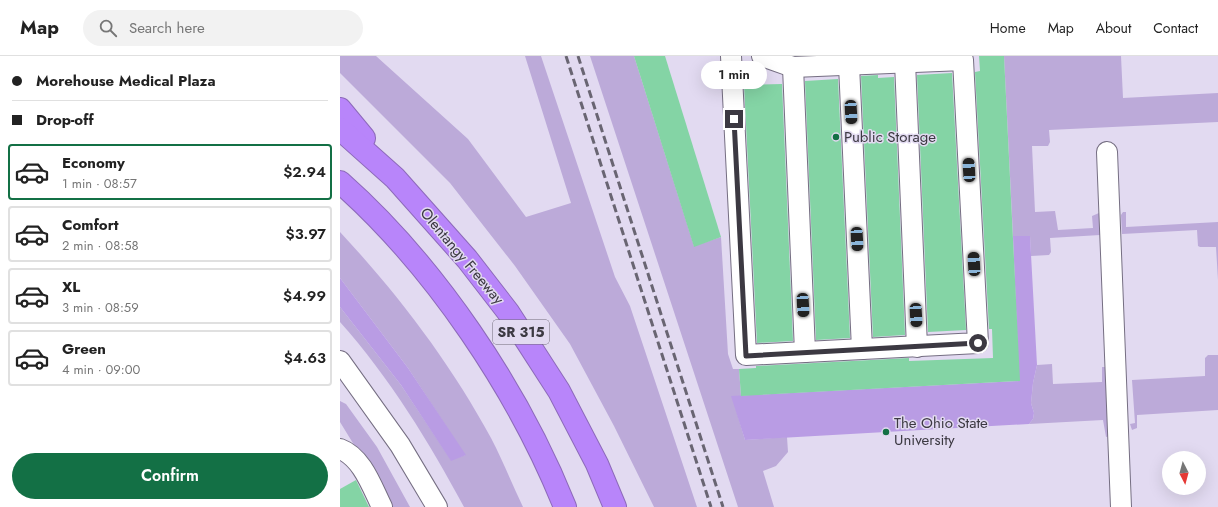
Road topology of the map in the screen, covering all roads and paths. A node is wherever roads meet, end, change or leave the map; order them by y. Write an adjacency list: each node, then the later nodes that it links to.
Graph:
1 (731, 56): 13 (street)
2 (762, 56): 5 (street)
3 (905, 62): 4 (street); 11 (street); 11 (street)
4 (849, 65): 5 (street); 12 (street)
5 (792, 67): 13 (street)
6 (340, 109): 9 (highway)
7 (340, 129): 9 (highway, Olentangy Freeway / SR 315)
8 (1107, 152): 20 (street)
9 (395, 178): 19 (highway, Olentangy Freeway / SR 315)
10 (340, 182): 18 (highway, SR 315)
11 (917, 346): 12 (street)
12 (862, 349): 13 (street)
13 (805, 352)
14 (341, 364): 17 (street)
15 (340, 449): 16 (street)
16 (382, 507)
17 (437, 507)
18 (565, 507)
19 (616, 507)
20 (1121, 507)

